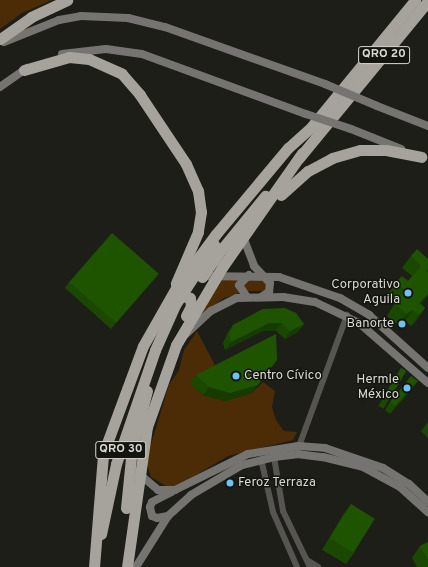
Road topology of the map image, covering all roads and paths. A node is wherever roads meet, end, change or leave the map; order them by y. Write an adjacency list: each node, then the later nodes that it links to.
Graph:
1 (67, 0): 4 (highway)
2 (415, 0): 8 (highway, QRO 20)
3 (428, 1): 8 (highway, QRO 20)
4 (0, 39)
5 (0, 44): 9 (main road, bridge)
6 (24, 70): 7 (main road); 12 (main road, bridge); 18 (highway)
7 (0, 87)
8 (335, 107): 10 (highway, QRO 30); 11 (highway, QRO 30)
9 (428, 126)
10 (311, 127): 14 (highway, QRO 30); 18 (highway)
11 (302, 153): 14 (highway, QRO 30); 15 (highway)
12 (424, 158): 13 (highway)
13 (246, 242): 15 (highway); 17 (main road)
14 (217, 248): 24 (highway, QRO 30, bridge)
15 (219, 274): 16 (main road); 18 (main road); 23 (highway, QRO 30)
16 (249, 275): 17 (main road); 19 (main road)
17 (264, 276): 20 (main road); 25 (main road)
18 (179, 282): 21 (highway, QRO 30)
19 (247, 297): 20 (main road); 23 (main road)
20 (261, 298): 22 (main road)
21 (162, 311): 27 (highway); 37 (highway, QRO 30)
22 (347, 315): 26 (main road); 28 (street)
23 (176, 345): 27 (highway, QRO 30)
24 (159, 350): 36 (highway, QRO 30); 37 (highway, QRO 30)
25 (428, 368)
26 (428, 383)
27 (147, 427): 31 (highway, QRO 30)
28 (297, 450): 29 (main road); 32 (main road); 33 (main road); 34 (main road)
29 (274, 457): 30 (main road); 38 (street)
30 (261, 459): 35 (main road); 42 (street)
31 (138, 472): 32 (main road); 36 (highway, QRO 30)
32 (177, 489): 35 (main road)
33 (428, 502)
34 (428, 512)
35 (168, 516): 41 (main road)
36 (127, 551): 40 (highway, QRO 30)
37 (94, 552): 39 (highway, QRO 30)
38 (307, 560): 43 (street); 44 (street)
39 (94, 567)
40 (127, 567)
41 (136, 567)
42 (297, 567)
43 (310, 567)
44 (318, 567)

